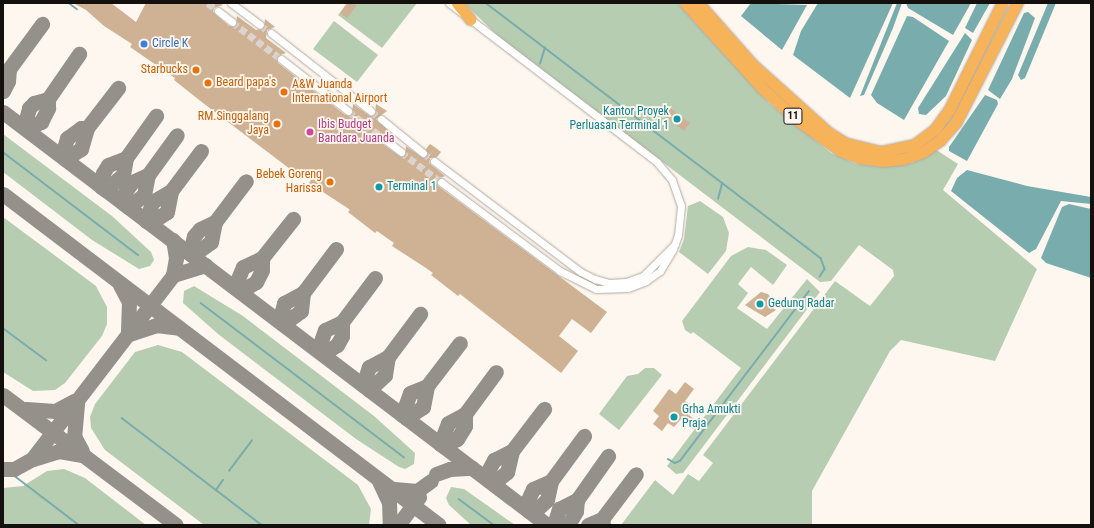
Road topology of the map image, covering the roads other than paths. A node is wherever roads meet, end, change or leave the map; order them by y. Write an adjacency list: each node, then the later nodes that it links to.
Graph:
1 (231, 3): 11 (street)
2 (449, 3): 9 (street)
3 (457, 3): 9 (highway)
4 (685, 3): 7 (highway, 11)
5 (698, 3): 6 (highway, 11)
6 (1002, 3)
7 (1017, 3)
8 (218, 11): 10 (street)
9 (470, 19): 22 (street)
10 (232, 22)
11 (260, 25)
12 (270, 33): 15 (street)
13 (281, 59): 14 (street)
14 (348, 111)
15 (371, 111)
16 (381, 118): 19 (street)
17 (387, 141): 18 (street)
18 (401, 152)
19 (423, 153)
20 (434, 161): 23 (street)
21 (440, 182): 24 (street)
22 (675, 244): 23 (street); 24 (street)
23 (550, 250): 24 (street)
24 (560, 271)

